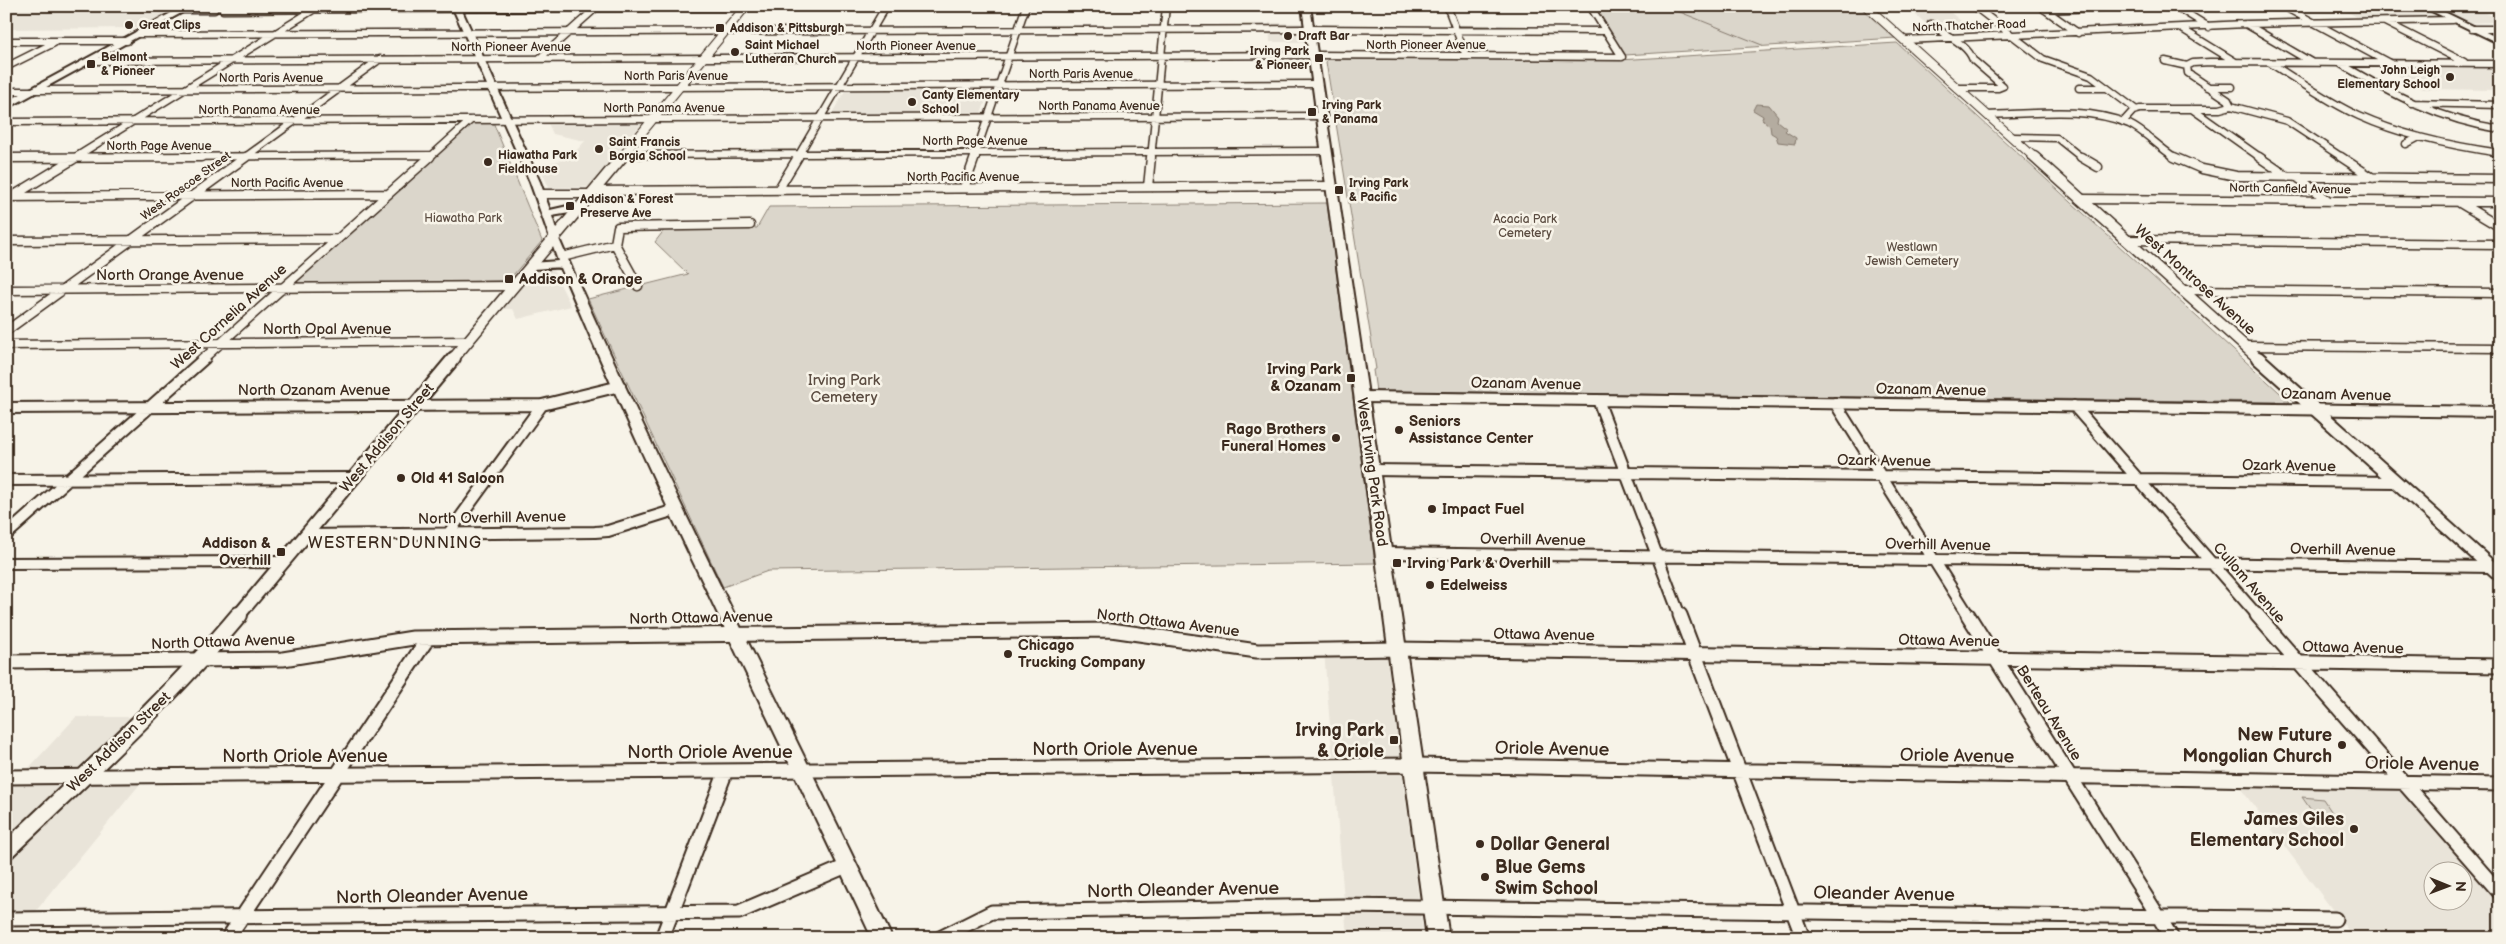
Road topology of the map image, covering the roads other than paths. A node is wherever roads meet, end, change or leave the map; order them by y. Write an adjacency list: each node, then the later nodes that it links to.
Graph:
1 (886, 6): 2 (street); 14 (street); 36 (street)
2 (930, 6)
3 (1026, 6): 33 (street)
4 (1166, 6): 34 (street)
5 (1306, 6): 30 (main road, West Irving Park Road)
6 (1447, 6): 35 (street)
7 (1539, 6): 8 (street)
8 (1590, 6): 37 (street)
9 (1974, 6): 44 (street)
10 (2175, 6): 28 (street)
11 (2282, 6): 25 (street)
12 (2425, 6): 23 (main road)
13 (596, 7): 14 (street); 19 (street); 38 (street)
14 (746, 7): 39 (street, West Addison Street)
15 (1869, 7): 46 (street, West Montrose Avenue)
16 (2116, 7): 20 (street)
17 (186, 8): 21 (street); 42 (main road)
18 (316, 8): 19 (street); 22 (street); 43 (street)
19 (457, 8): 40 (main road)
20 (2043, 8): 41 (street)
21 (214, 10)
22 (223, 10)
23 (2454, 20): 24 (street, North Thatcher Road); 31 (main road)
24 (2384, 21): 25 (street, North Thatcher Road); 70 (street)
25 (2314, 23): 27 (street, North Thatcher Road); 68 (street)
26 (1931, 24): 45 (street)
27 (2246, 24): 28 (street, North Thatcher Road); 66 (street)
28 (2209, 27): 29 (street, North Thatcher Road)
29 (2182, 28): 41 (street, North Thatcher Road); 64 (street)
30 (1310, 29): 34 (street); 35 (street); 51 (main road, West Irving Park Road)
31 (2472, 29): 32 (street); 50 (main road)
32 (2500, 29)
33 (1018, 30): 34 (street); 36 (street); 55 (street)
34 (1164, 30): 52 (street)
35 (1456, 30): 37 (street); 53 (street)
36 (872, 31): 39 (street); 54 (street)
37 (1606, 31): 53 (street, North Pioneer Avenue)
38 (569, 32): 39 (street); 40 (street); 56 (street)
39 (725, 32): 57 (street, West Addison Street)
40 (468, 33): 43 (street); 59 (main road)
41 (2078, 33): 44 (street, North Thatcher Road)
42 (138, 34): 43 (street); 49 (main road)
43 (275, 34): 60 (street)
44 (2012, 36): 45 (street, North Thatcher Road); 69 (street)
45 (1950, 38): 46 (street, North Thatcher Road); 82 (street)
46 (1905, 40): 82 (street, West Montrose Avenue)
47 (6, 41): 48 (street)
48 (57, 41): 49 (street); 73 (street)
49 (127, 41): 62 (main road)
50 (2500, 42)
51 (1313, 55): 52 (street, North Pioneer Avenue); 53 (street, North Pioneer Avenue); 74 (main road, West Irving Park Road)
52 (1161, 56): 55 (street, North Pioneer Avenue); 75 (street)
53 (1466, 56)
54 (856, 57): 55 (street, North Pioneer Avenue); 57 (street, North Pioneer Avenue); 76 (street)
55 (1009, 57): 77 (street)
56 (540, 58): 57 (street, North Pioneer Avenue); 59 (street, North Pioneer Avenue)
57 (703, 58): 78 (street, West Addison Street)
58 (380, 59): 59 (street, North Pioneer Avenue); 60 (street, North Pioneer Avenue); 85 (street, West Roscoe Street)
59 (479, 59): 81 (main road)
60 (233, 60): 62 (street, North Pioneer Avenue); 86 (street)
61 (2071, 60): 69 (street)
62 (90, 61): 88 (main road)
63 (2165, 61): 72 (street)
64 (2235, 62): 65 (street); 72 (street)
65 (2270, 62): 66 (street); 108 (street)
66 (2312, 63): 67 (street)
67 (2339, 63): 68 (street); 89 (street)
68 (2390, 63): 70 (street)
69 (2057, 64): 84 (street)
70 (2467, 64): 71 (street)
71 (2500, 64)
72 (2187, 66): 79 (street)
73 (6, 67)
74 (1317, 84): 75 (street, North Paris Avenue); 96 (main road, West Irving Park Road)
75 (1158, 85): 77 (street, North Paris Avenue); 97 (street)
76 (839, 86): 77 (street, North Paris Avenue); 78 (street, North Paris Avenue); 98 (street)
77 (999, 86): 99 (street)
78 (679, 87): 81 (street, North Paris Avenue); 100 (street, West Addison Street)
79 (2208, 87): 80 (street); 92 (street)
80 (2232, 87)
81 (492, 88): 85 (street, North Paris Avenue); 102 (main road)
82 (1958, 88): 95 (street, West Montrose Avenue)
83 (2079, 88): 84 (street)
84 (2107, 88): 93 (street)
85 (339, 89): 86 (street, North Paris Avenue); 103 (street, West Roscoe Street)
86 (185, 90): 88 (street, North Paris Avenue); 105 (street)
87 (6, 91): 88 (street, North Paris Avenue)
88 (34, 91): 91 (main road)
89 (2408, 103): 90 (street); 107 (street)
90 (2500, 104)
91 (6, 106)
92 (2231, 106): 94 (street); 126 (street)
93 (2135, 109): 94 (street); 106 (street)
94 (2192, 109): 124 (street)
95 (1987, 114): 106 (street); 109 (street, West Montrose Avenue)
96 (1322, 116): 97 (street, North Panama Avenue); 111 (main road, West Irving Park Road)
97 (1155, 117): 99 (street, North Panama Avenue); 112 (street)
98 (820, 118): 99 (street, North Panama Avenue); 100 (street, North Panama Avenue); 115 (street)
99 (988, 118): 113 (street)
100 (652, 119): 102 (street, North Panama Avenue); 117 (street, West Addison Street)
101 (471, 120): 102 (street, North Panama Avenue); 103 (street, North Panama Avenue); 116 (street, West Cornelia Avenue)
102 (507, 120): 134 (main road)
103 (294, 121): 105 (street, North Panama Avenue); 118 (street, West Roscoe Street)
104 (6, 122): 105 (street, North Panama Avenue)
105 (133, 122): 120 (street)
106 (2123, 122): 122 (street)
107 (2500, 128)
108 (2419, 136): 110 (street); 114 (street)
109 (2012, 137): 121 (street); 137 (street, West Montrose Avenue)
110 (2406, 144)
111 (1327, 151): 112 (street, North Page Avenue); 128 (main road, West Irving Park Road)
112 (1151, 152): 113 (street, North Page Avenue); 129 (street)
113 (976, 153): 115 (street, North Page Avenue); 130 (street)
114 (2500, 153)
115 (800, 154): 117 (street, North Page Avenue); 131 (street)
116 (431, 155): 118 (street, North Page Avenue); 133 (street, West Cornelia Avenue)
117 (623, 155): 132 (street, West Addison Street)
118 (246, 156): 120 (street, North Page Avenue); 135 (street, West Roscoe Street)
119 (6, 158): 120 (street, North Page Avenue)
120 (76, 158): 136 (street)
121 (2098, 167)
122 (2200, 168): 123 (street); 124 (street)
123 (2192, 175)
124 (2288, 177): 125 (street)
125 (2297, 177): 126 (street); 138 (street)
126 (2373, 178): 127 (street)
127 (2500, 179)
128 (1332, 186): 129 (street, North Pacific Avenue); 168 (main road, West Irving Park Road)
129 (1148, 187): 130 (street, North Pacific Avenue)
130 (964, 188): 131 (street, North Pacific Avenue)
131 (778, 190): 132 (street, North Pacific Avenue)
132 (592, 192): 134 (street, North Pacific Avenue); 141 (street, West Addison Street)
133 (388, 194): 135 (street, North Pacific Avenue); 145 (street, West Cornelia Avenue)
134 (540, 194): 142 (main road)
135 (192, 195): 136 (street, North Pacific Avenue); 147 (street, West Roscoe Street)
136 (8, 198)
137 (2080, 198): 138 (street, North Canfield Avenue); 148 (street, West Montrose Avenue)
138 (2329, 201): 139 (street, North Canfield Avenue)
139 (2459, 202): 140 (street, North Canfield Avenue); 144 (street)
140 (2500, 202)
141 (581, 206): 142 (main road); 146 (street, West Addison Street)
142 (547, 214): 146 (main road)
143 (750, 225): 150 (street)
144 (2500, 227)
145 (338, 239): 147 (street); 156 (street, West Cornelia Avenue)
146 (554, 239): 152 (main road); 153 (street, West Addison Street)
147 (131, 240): 149 (street); 158 (street, West Roscoe Street)
148 (2126, 240): 151 (street); 159 (street, West Montrose Avenue)
149 (6, 241)
150 (615, 244): 152 (street); 155 (street)
151 (2500, 244)
152 (564, 261): 153 (main road); 167 (main road)
153 (531, 266): 154 (street, West Addison Street)
154 (514, 286): 156 (street, North Orange Avenue); 162 (street, West Addison Street)
155 (638, 286)
156 (283, 288): 158 (street, North Orange Avenue); 163 (street, West Cornelia Avenue)
157 (6, 290): 158 (street, North Orange Avenue)
158 (63, 290): 161 (street, West Roscoe Street)
159 (2182, 290): 160 (street); 165 (street, West Montrose Avenue)
160 (2500, 293)
161 (6, 330)
162 (468, 342): 163 (street, North Opal Avenue); 171 (street, West Addison Street)
163 (221, 343): 164 (street, North Opal Avenue); 174 (street, West Cornelia Avenue)
164 (6, 345)
165 (2244, 346): 166 (street); 176 (street, West Montrose Avenue)
166 (2500, 348)
167 (620, 386): 172 (street, North Ozanam Avenue); 186 (main road)
168 (1362, 397): 169 (street, Ozanam Avenue); 178 (main road, West Irving Park Road)
169 (1598, 400): 170 (street, Ozanam Avenue); 179 (street)
170 (1835, 403): 173 (street, Ozanam Avenue); 180 (street, Berteau Avenue)
171 (415, 405): 172 (street, North Ozanam Avenue); 174 (street, North Ozanam Avenue); 181 (street, West Addison Street)
172 (542, 405): 187 (street)
173 (2074, 406): 176 (street, Ozanam Avenue); 183 (street, Cullom Avenue)
174 (150, 407): 175 (street, North Ozanam Avenue); 182 (street, West Cornelia Avenue)
175 (6, 408)
176 (2314, 409): 177 (street, Ozanam Avenue); 185 (street, West Montrose Avenue)
177 (2500, 412)
178 (1372, 470): 179 (street, Ozark Avenue); 190 (main road, West Irving Park Road)
179 (1625, 473): 180 (street, Ozark Avenue); 191 (street)
180 (1881, 476): 183 (street, Ozark Avenue); 192 (street, Berteau Avenue)
181 (353, 478): 182 (street); 189 (street, West Addison Street)
182 (68, 479): 184 (street); 188 (street, West Cornelia Avenue)
183 (2138, 479): 185 (street, Ozark Avenue); 195 (street, Cullom Avenue)
184 (6, 480)
185 (2396, 482): 196 (street, West Montrose Avenue)
186 (675, 510): 187 (street, North Overhill Avenue); 197 (main road)
187 (448, 534): 189 (street, North Overhill Avenue)
188 (6, 535)
189 (305, 535): 193 (street, West Addison Street)
190 (1383, 553): 191 (street, Overhill Avenue); 199 (main road, West Irving Park Road)
191 (1657, 556): 192 (street, Overhill Avenue); 200 (street)
192 (1934, 560): 195 (street, Overhill Avenue); 201 (street, Berteau Avenue)
193 (283, 562): 194 (street); 202 (street, West Addison Street)
194 (6, 564)
195 (2212, 564): 196 (street, Overhill Avenue); 204 (street, Cullom Avenue)
196 (2496, 571)
197 (735, 634): 198 (street, North Ottawa Avenue); 199 (street, North Ottawa Avenue); 207 (main road)
198 (428, 638): 202 (street, North Ottawa Avenue); 210 (street)
199 (1397, 649): 200 (street, Ottawa Avenue); 206 (main road, West Irving Park Road)
200 (1694, 654): 201 (street, Ottawa Avenue); 209 (street)
201 (1996, 658): 204 (street, Ottawa Avenue); 212 (street, Berteau Avenue)
202 (201, 660): 203 (street, North Ottawa Avenue); 211 (street, West Addison Street)
203 (6, 662)
204 (2299, 663): 205 (street, Ottawa Avenue); 214 (street, Cullom Avenue)
205 (2500, 666)
206 (1414, 765): 207 (street, North Oriole Avenue); 209 (street, Oriole Avenue); 219 (main road, West Irving Park Road)
207 (803, 770): 208 (street, North Oriole Avenue); 217 (main road)
208 (726, 771): 210 (street, North Oriole Avenue); 221 (street)
209 (1739, 771): 212 (street, Oriole Avenue); 220 (street)
210 (337, 774): 211 (street, North Oriole Avenue); 222 (street)
211 (85, 776): 213 (street, North Oriole Avenue); 216 (street, West Addison Street)
212 (2070, 776): 214 (street, Oriole Avenue); 223 (street, Berteau Avenue)
213 (6, 777)
214 (2403, 782): 215 (street, Oriole Avenue); 218 (street, Cullom Avenue)
215 (2500, 784)
216 (6, 851)
217 (848, 865): 221 (street, North Oleander Avenue); 228 (main road)
218 (2500, 893)
219 (1433, 906): 220 (street, Oleander Avenue); 229 (street, North Oleander Avenue); 230 (main road, West Irving Park Road)
220 (1793, 912): 223 (street, Oleander Avenue); 231 (street)
221 (671, 913): 222 (street, North Oleander Avenue); 227 (street)
222 (242, 917): 224 (street, North Oleander Avenue); 226 (street)
223 (2158, 917): 225 (street, Oleander Avenue); 232 (street, Berteau Avenue)
224 (6, 919)
225 (2335, 919)
226 (228, 938)
227 (662, 938)
228 (882, 938)
229 (940, 938)
230 (1438, 938)
231 (1803, 938)
232 (2172, 938)

